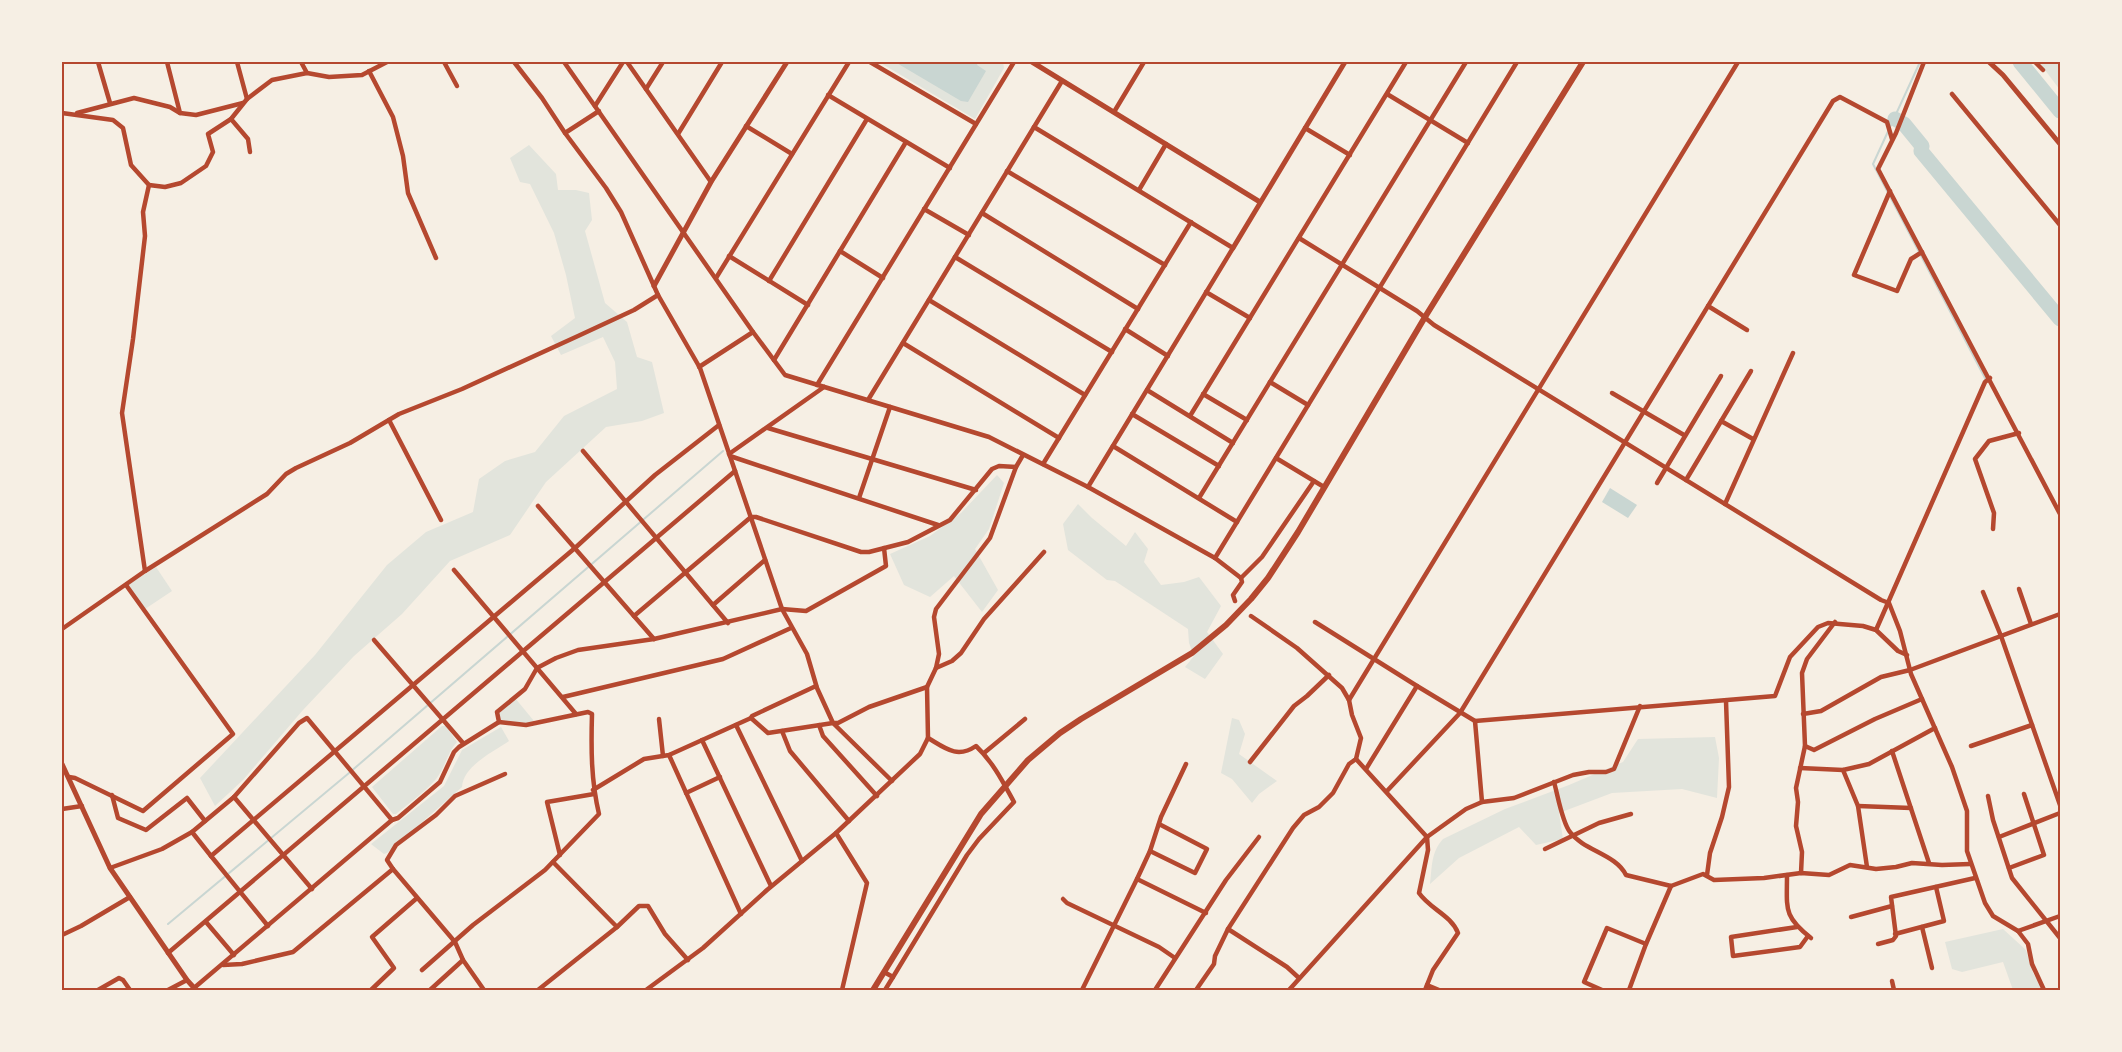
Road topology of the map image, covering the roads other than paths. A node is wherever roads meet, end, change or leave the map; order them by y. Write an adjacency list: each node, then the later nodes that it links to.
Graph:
1 (98, 62): 37 (street)
2 (167, 62): 41 (street)
3 (237, 62): 36 (street)
4 (301, 62): 29 (street)
5 (387, 62): 28 (street)
6 (444, 62): 31 (street)
7 (514, 62): 50 (street)
8 (564, 62): 38 (street)
9 (625, 62): 32 (street); 38 (street)
10 (663, 62): 32 (street)
11 (722, 62): 51 (street)
12 (787, 62): 47 (street)
13 (849, 62): 35 (street)
14 (870, 62): 46 (street)
15 (1014, 62): 46 (street)
16 (1032, 62): 30 (street)
17 (1144, 62): 39 (street)
18 (1345, 62): 49 (street)
19 (1406, 62): 33 (street)
20 (1466, 62): 45 (street)
21 (1517, 62): 54 (street)
22 (1583, 62): 93 (main road)
23 (1738, 62): 110 (street)
24 (1924, 62): 52 (street)
25 (1989, 62): 56 (street)
26 (2035, 62): 27 (street)
27 (2043, 70)
28 (369, 71): 29 (street); 79 (street)
29 (307, 73): 36 (street)
30 (1062, 81): 39 (street); 48 (street)
31 (456, 86)
32 (646, 89): 51 (street)
33 (1387, 94): 45 (street); 59 (street)
34 (1952, 94): 70 (street)
35 (828, 95): 44 (street); 58 (street)
36 (245, 101): 41 (street); 43 (street)
37 (110, 104): 41 (street); 42 (street)
38 (597, 108): 50 (street); 71 (street)
39 (1114, 112): 55 (street)
40 (62, 113): 42 (street)
41 (180, 113)
42 (75, 114): 63 (street)
43 (231, 118): 57 (street); 63 (street)
44 (867, 119): 53 (street); 84 (street)
45 (1430, 120): 54 (street); 80 (street)
46 (976, 124): 60 (street)
47 (746, 126): 58 (street); 62 (street)
48 (1034, 127): 61 (street); 64 (street)
49 (1305, 128): 59 (street); 66 (street)
50 (565, 133): 85 (street)
51 (678, 134): 62 (street)
52 (1893, 139): 65 (street); 91 (street)
53 (906, 142): 60 (street); 75 (street)
54 (1468, 143): 86 (street)
55 (1166, 144): 64 (street); 66 (street)
56 (2061, 144)
57 (250, 152)
58 (792, 154): 77 (street)
59 (1350, 155): 73 (street)
60 (950, 168): 67 (street)
61 (1008, 171): 68 (street); 81 (street)
62 (711, 182): 71 (street)
63 (149, 185): 167 (street)
64 (1139, 190): 69 (street)
65 (1890, 191): 76 (street); 76 (street)
66 (1260, 202): 74 (street)
67 (924, 209): 72 (street); 83 (street)
68 (982, 213): 72 (street); 92 (street)
69 (1191, 222): 74 (street); 81 (street)
70 (2061, 225)
71 (684, 234): 82 (street); 85 (street)
72 (969, 235): 78 (street)
73 (1299, 238): 80 (street); 94 (street)
74 (1233, 248): 87 (street)
75 (840, 251): 83 (street); 90 (street)
76 (1922, 252): 106 (street)
77 (729, 256): 82 (street); 84 (street)
78 (955, 257): 89 (street); 99 (street)
79 (436, 258)
80 (1342, 264): 86 (street); 107 (street)
81 (1165, 265): 92 (street)
82 (716, 278): 97 (street)
83 (883, 278): 108 (street)
84 (769, 281): 90 (street)
85 (654, 286): 88 (street)
86 (1379, 287): 93 (street); 116 (street)
87 (1206, 292): 94 (street); 101 (street)
88 (658, 295): 103 (street); 121 (street)
89 (929, 300): 98 (street); 114 (street)
90 (808, 305): 102 (street)
91 (1708, 306): 96 (street); 118 (street)
92 (1138, 309): 95 (street)
93 (1425, 317): 110 (street); 147 (main road)
94 (1250, 318): 113 (street)
95 (1125, 329): 99 (street); 101 (street)
96 (1747, 330)
97 (753, 332): 102 (street); 103 (street)
98 (903, 343): 115 (street); 128 (street)
99 (1112, 352): 114 (street)
100 (1793, 353): 129 (street)
101 (1168, 356): 111 (street)
102 (774, 360): 108 (street)
103 (699, 367): 124 (street)
104 (1751, 370): 123 (street)
105 (1721, 376): 127 (street)
106 (1990, 378): 126 (street); 175 (street)
107 (1270, 382): 116 (street); 122 (street)
108 (817, 385): 109 (street)
109 (824, 387): 115 (street); 125 (street)
110 (1539, 389): 130 (street); 194 (street)
111 (1147, 390): 119 (street); 120 (street)
112 (1612, 393): 118 (street)
113 (1203, 394): 120 (street); 122 (street)
114 (1085, 395): 128 (street)
115 (868, 400): 117 (street)
116 (1308, 405): 136 (street)
117 (890, 407): 135 (street); 137 (street)
118 (1643, 411): 127 (street); 130 (street)
119 (1132, 414): 132 (street); 139 (street)
120 (1190, 416): 131 (street)
121 (389, 420): 156 (street); 167 (street)
122 (1246, 420): 131 (street)
123 (1721, 421): 129 (street); 143 (street)
124 (719, 424): 134 (street); 151 (street)
125 (768, 428): 134 (street); 137 (street)
126 (2019, 433): 154 (street); 159 (street)
127 (1684, 435): 141 (street)
128 (1059, 438): 138 (street)
129 (1753, 439): 152 (street)
130 (1624, 442): 141 (street); 208 (street)
131 (1233, 443): 139 (street)
132 (1113, 446): 146 (street); 150 (street)
133 (583, 451): 151 (street)
134 (729, 455): 142 (street); 149 (street)
135 (1023, 455): 138 (street); 140 (street)
136 (1276, 458): 144 (street); 157 (street)
137 (873, 459): 148 (street); 149 (street)
138 (1043, 464): 146 (street)
139 (1219, 466): 150 (street)
140 (1016, 467): 148 (street); 196 (street)
141 (1665, 467): 143 (street); 145 (street)
142 (735, 471): 155 (street); 160 (street)
143 (1686, 480): 152 (street)
144 (1314, 481): 147 (street); 169 (street)
145 (1656, 483)
146 (1089, 487): 164 (street)
147 (1324, 488): 327 (main road)
148 (976, 490): 158 (street)
149 (859, 498): 158 (street)
150 (1199, 498): 157 (street)
151 (626, 502): 160 (street); 161 (street)
152 (1725, 504): 175 (street)
153 (538, 506): 161 (street)
154 (2061, 514)
155 (750, 517): 162 (street); 165 (street); 168 (street)
156 (441, 520)
157 (1237, 522): 164 (street)
158 (938, 525): 162 (street)
159 (1993, 529)
160 (657, 538): 168 (street); 170 (street)
161 (575, 548): 170 (street); 180 (street)
162 (884, 548): 177 (street)
163 (1044, 552): 196 (street)
164 (1215, 558): 169 (street)
165 (765, 560): 176 (street); 177 (street)
166 (454, 570): 180 (street)
167 (145, 571): 171 (street)
168 (685, 572): 176 (street); 179 (street)
169 (1241, 578): 174 (street)
170 (605, 582): 179 (street); 192 (street)
171 (126, 585): 187 (street); 249 (street)
172 (2019, 588): 185 (street)
173 (1983, 592): 189 (street)
174 (1235, 601)
175 (1889, 603): 188 (street); 193 (street)
176 (713, 605): 184 (street)
177 (782, 609): 184 (street); 186 (street)
178 (2061, 614): 185 (street)
179 (634, 615): 190 (street)
180 (493, 616): 192 (street); 199 (street)
181 (1251, 616): 198 (street)
182 (1315, 622): 194 (street)
183 (1835, 622): 188 (street); 206 (street); 210 (street)
184 (728, 623): 190 (street)
185 (2031, 624): 189 (street)
186 (791, 628): 200 (street); 203 (street)
187 (62, 629)
188 (1876, 630): 193 (street)
189 (2001, 636): 197 (street); 220 (street)
190 (654, 639): 195 (street)
191 (374, 640): 199 (street)
192 (524, 651): 195 (street); 214 (street)
193 (1906, 655): 197 (street)
194 (1375, 659): 201 (street); 205 (street)
195 (537, 668): 203 (street); 216 (street)
196 (936, 668): 202 (street)
197 (1910, 670): 204 (street); 210 (street)
198 (1329, 675): 205 (street); 233 (street)
199 (412, 684): 214 (street); 228 (street)
200 (816, 686): 211 (street); 217 (street)
201 (1417, 686): 208 (street); 237 (street)
202 (927, 687): 217 (street); 223 (street)
203 (563, 697): 209 (street)
204 (1922, 699): 221 (street); 226 (street)
205 (1349, 700): 232 (street)
206 (1726, 701): 207 (street); 287 (street)
207 (1640, 706): 215 (street); 243 (street)
208 (1461, 713): 215 (street); 245 (street)
209 (576, 714): 216 (street); 246 (street)
210 (1803, 714): 226 (street)
211 (751, 718): 218 (street); 222 (street)
212 (659, 719): 231 (street)
213 (1025, 719): 230 (street)
214 (443, 720): 225 (street); 244 (street)
215 (1475, 721): 253 (street)
216 (499, 722): 225 (street)
217 (833, 723): 219 (street); 242 (street)
218 (736, 725): 224 (street); 278 (street)
219 (819, 725): 222 (street); 250 (street)
220 (2032, 725): 227 (street); 254 (street)
221 (1935, 728): 229 (street); 281 (street)
222 (782, 731): 264 (street)
223 (928, 738): 230 (street); 242 (street)
224 (702, 740): 231 (street); 241 (street)
225 (463, 743): 262 (street)
226 (1804, 746): 236 (street)
227 (1971, 746)
228 (335, 750): 244 (street); 252 (street); 261 (street)
229 (1892, 752): 238 (street); 257 (street)
230 (984, 753): 328 (street)
231 (666, 756): 246 (street); 247 (street)
232 (1356, 759): 237 (street); 311 (street)
233 (1250, 762)
234 (1186, 764): 265 (street)
235 (62, 768): 240 (street)
236 (1800, 768): 238 (street); 286 (street)
237 (1366, 769): 245 (street)
238 (1842, 770): 256 (street)
239 (505, 774): 285 (street)
240 (69, 777): 249 (street); 255 (street)
241 (720, 777): 247 (street); 291 (street)
242 (892, 781): 250 (street)
243 (1554, 782): 253 (street); 269 (street)
244 (365, 788): 262 (street); 277 (street)
245 (1387, 791): 271 (street)
246 (594, 792): 275 (street); 275 (street)
247 (686, 794): 301 (street)
248 (2024, 794): 266 (street)
249 (112, 795): 263 (street)
250 (877, 796): 264 (street)
251 (1988, 796): 272 (street)
252 (234, 797): 261 (street); 263 (street)
253 (1482, 802): 271 (street)
254 (2061, 805)
255 (82, 807): 258 (street); 283 (street)
256 (1858, 807): 257 (street); 282 (street)
257 (1911, 808): 280 (street)
258 (62, 809)
259 (2061, 813): 266 (street)
260 (1631, 814): 269 (street)
261 (253, 820): 276 (street); 277 (street)
262 (392, 820): 294 (street)
263 (205, 821): 267 (street)
264 (849, 821): 268 (street)
265 (1159, 824): 274 (street); 274 (street)
266 (2033, 824): 272 (street); 284 (street)
267 (192, 832): 276 (street); 283 (street)
268 (836, 833): 278 (street); 342 (street)
269 (1573, 836): 273 (street); 292 (street)
270 (1259, 837): 300 (street)
271 (1427, 837): 329 (street); 332 (street)
272 (1999, 837): 284 (street)
273 (1545, 849)
274 (1150, 851): 290 (street)
275 (560, 855): 279 (street)
276 (211, 856): 295 (street)
277 (284, 857): 294 (street); 295 (street)
278 (802, 861): 291 (street)
279 (553, 862): 308 (street); 316 (street)
280 (1929, 863): 281 (street); 282 (street)
281 (1970, 864): 289 (street)
282 (1868, 867): 286 (street)
283 (110, 868): 296 (street)
284 (2009, 868): 304 (street)
285 (393, 869): 297 (street); 324 (street)
286 (1801, 873): 288 (street)
287 (1707, 875): 288 (street); 292 (street)
288 (1787, 875): 309 (street)
289 (1975, 878): 293 (street); 312 (street)
290 (1137, 879): 300 (street); 306 (street)
291 (771, 886): 301 (street)
292 (1671, 886): 317 (street)
293 (1936, 887): 299 (street); 310 (street)
294 (312, 889): 307 (street)
295 (241, 892): 305 (street); 307 (street)
296 (130, 897): 314 (street); 319 (street)
297 (417, 898): 316 (street); 337 (street)
298 (1063, 899): 306 (street)
299 (1892, 906): 303 (street); 313 (street)
300 (1206, 913): 321 (street)
301 (741, 914): 323 (street)
302 (2061, 916): 304 (street)
303 (1851, 917)
304 (2046, 921): 312 (street); 315 (street)
305 (206, 922): 319 (street); 320 (street)
306 (1115, 925): 321 (street); 345 (street)
307 (268, 926): 320 (street)
308 (617, 927): 323 (street); 340 (street)
309 (1797, 927): 309 (street)
310 (1922, 927): 313 (street); 325 (street)
311 (1228, 930): 329 (street); 347 (street)
312 (2019, 931): 353 (street)
313 (1895, 934): 318 (street)
314 (62, 935)
315 (2061, 938)
316 (455, 942): 322 (street); 326 (street)
317 (1646, 944): 350 (street); 351 (street)
318 (1878, 944)
319 (168, 953): 330 (street)
320 (234, 955): 324 (street)
321 (1175, 958): 346 (street)
322 (463, 960): 338 (street); 339 (street)
323 (688, 960): 341 (street)
324 (222, 965): 333 (street)
325 (1932, 968)
326 (422, 970)
327 (884, 972): 328 (street); 343 (main road)
328 (892, 977): 344 (street)
329 (1299, 978): 348 (street)
330 (187, 980): 333 (street); 336 (street)
331 (1892, 981): 352 (street)
332 (1426, 988): 349 (street)
333 (195, 989)
334 (98, 990): 335 (street)
335 (130, 990)
336 (168, 990)
337 (371, 990)
338 (430, 990)
339 (484, 990)
340 (538, 990)
341 (646, 990)
342 (842, 990)
343 (873, 990)
344 (885, 990)
345 (1082, 990)
346 (1155, 990)
347 (1196, 990)
348 (1289, 990)
349 (1439, 990)
350 (1602, 990)
351 (1629, 990)
352 (1894, 990)
353 (2044, 990)

